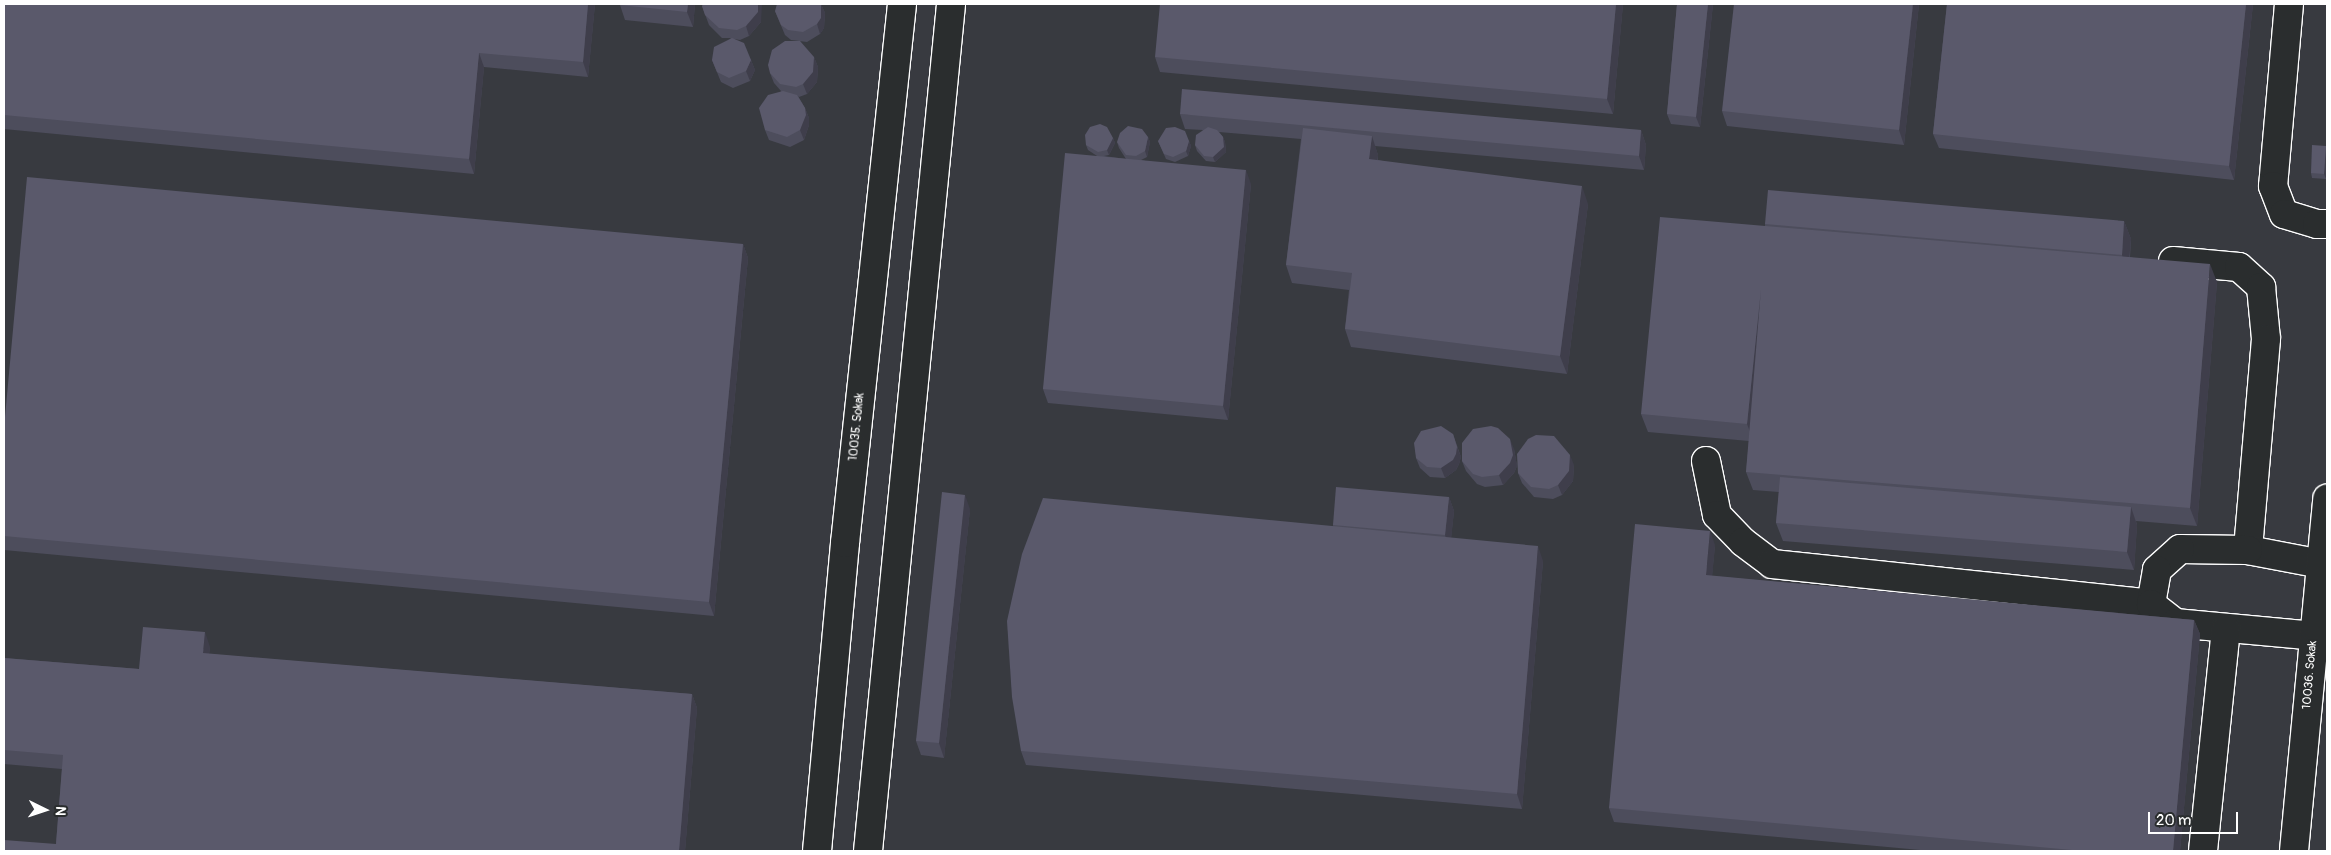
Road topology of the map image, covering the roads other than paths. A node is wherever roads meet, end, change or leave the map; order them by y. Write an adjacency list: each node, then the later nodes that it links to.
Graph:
1 (902, 4): 13 (street, 10035. Sokak)
2 (951, 4): 14 (street)
3 (2289, 4): 4 (street)
4 (2327, 224)
5 (2166, 260): 8 (street)
6 (1706, 461): 10 (street)
7 (2327, 499): 9 (street, 10036. Sokak)
8 (2248, 550): 9 (street); 10 (street)
9 (2324, 565): 12 (street, 10036. Sokak)
10 (2151, 604): 11 (street)
11 (2226, 629): 12 (street); 15 (street)
12 (2314, 636): 16 (street, 10036. Sokak)
13 (818, 851)
14 (868, 851)
15 (2202, 851)
16 (2294, 851)

